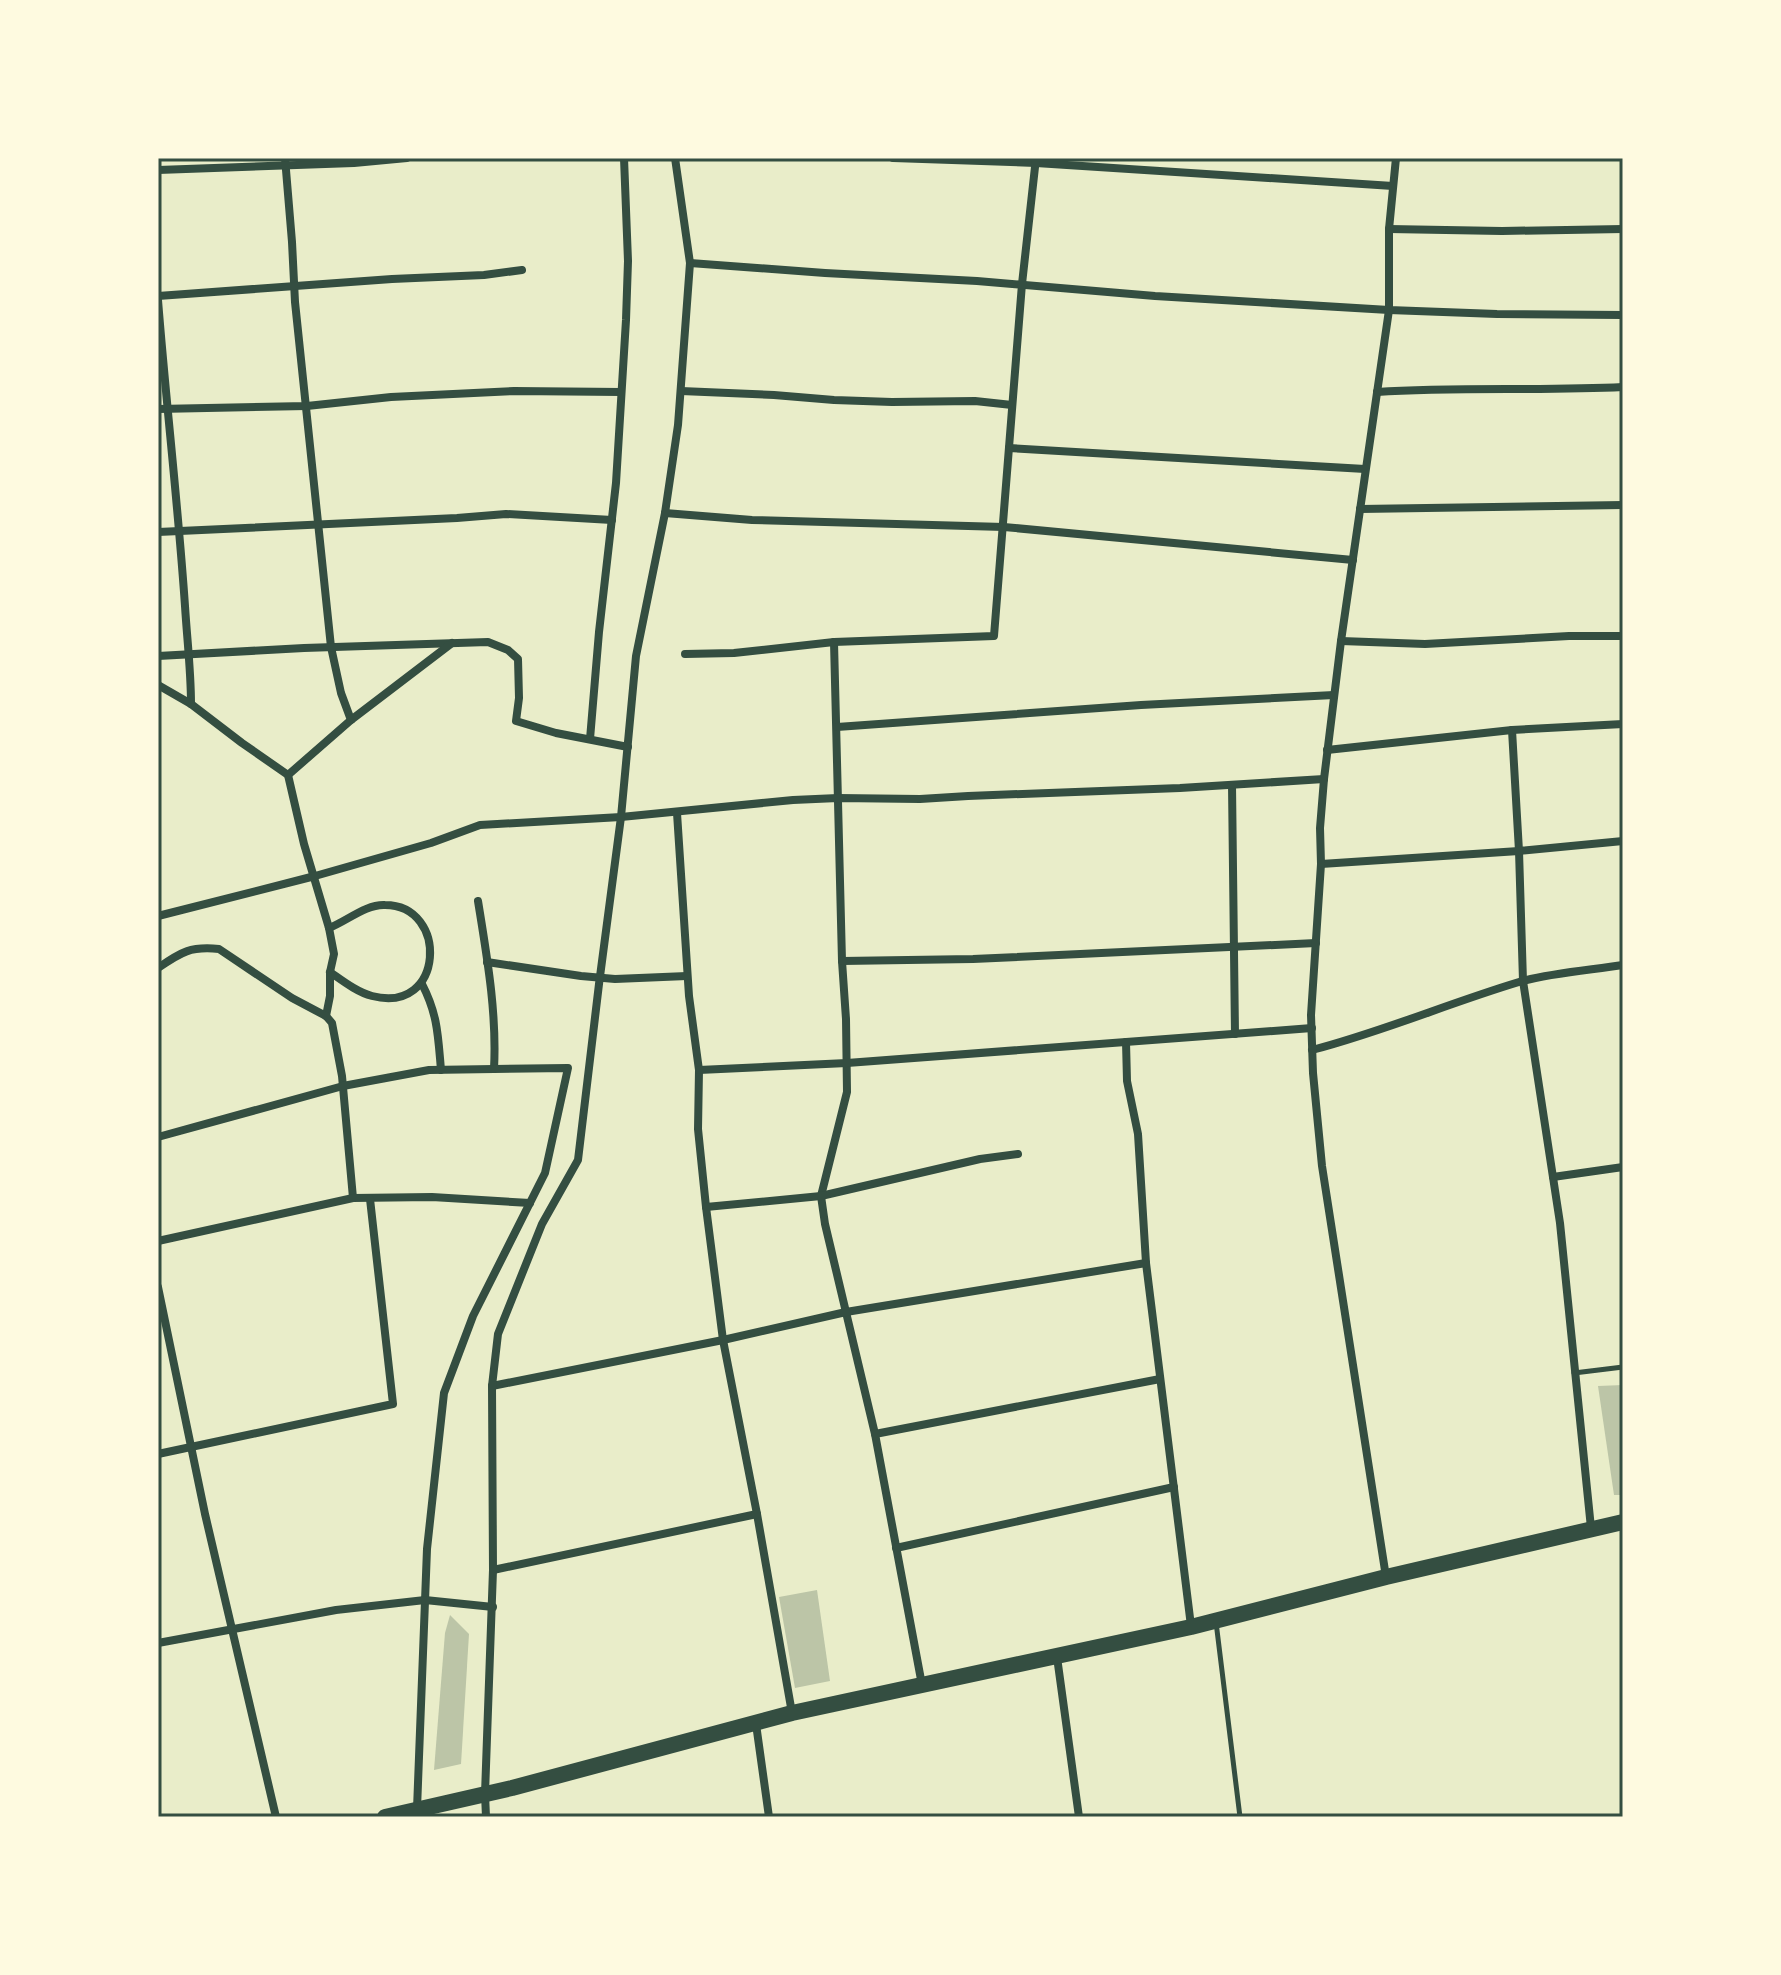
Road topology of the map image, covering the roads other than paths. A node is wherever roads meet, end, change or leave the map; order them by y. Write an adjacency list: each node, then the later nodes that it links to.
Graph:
1 (407, 158): 7 (street)
2 (624, 158): 21 (street)
3 (675, 158): 12 (street)
4 (893, 158): 6 (street)
5 (1396, 158): 9 (street)
6 (1036, 161): 9 (street); 14 (street)
7 (285, 162): 8 (street); 15 (street)
8 (158, 170)
9 (1393, 186): 10 (street)
10 (1389, 229): 11 (street); 17 (street)
11 (1623, 229)
12 (690, 263): 14 (street); 20 (street)
13 (522, 270): 15 (street)
14 (1022, 284): 17 (street); 23 (street)
15 (295, 285): 16 (street); 24 (street)
16 (158, 298): 25 (street)
17 (1389, 310): 18 (street); 22 (street)
18 (1623, 315)
19 (1623, 387): 22 (street)
20 (681, 391): 23 (street); 30 (street)
21 (621, 392): 24 (street); 31 (street)
22 (1377, 392): 27 (street)
23 (1012, 405): 26 (street)
24 (307, 406): 25 (street); 32 (street)
25 (163, 409): 34 (street)
26 (1009, 448): 27 (street); 33 (street)
27 (1365, 469): 29 (street)
28 (1623, 505): 29 (street)
29 (1360, 509): 36 (street)
30 (665, 513): 33 (street); 53 (street)
31 (612, 520): 32 (street); 52 (street)
32 (319, 523): 34 (street); 41 (street)
33 (1004, 527): 36 (street); 39 (street)
34 (179, 531): 35 (street); 42 (street)
35 (158, 532)
36 (1353, 560): 38 (street)
37 (1623, 636): 38 (street)
38 (1341, 641): 46 (street)
39 (834, 642): 43 (street); 50 (street)
40 (452, 643): 41 (street); 48 (street); 52 (street)
41 (331, 647): 42 (street); 48 (street)
42 (188, 653): 44 (street); 47 (street)
43 (685, 654)
44 (158, 656)
45 (158, 685): 47 (street)
46 (1334, 695): 50 (street); 54 (street)
47 (191, 704): 55 (street)
48 (351, 720): 55 (street)
49 (1623, 724): 51 (street)
50 (837, 727): 58 (street)
51 (1512, 730): 54 (street); 62 (street)
52 (590, 739): 53 (street)
53 (628, 747): 60 (street)
54 (1327, 750): 56 (street)
55 (288, 775): 64 (street)
56 (1324, 779): 57 (street); 63 (street)
57 (1232, 785): 58 (street); 69 (street)
58 (838, 798): 59 (street); 70 (street)
59 (677, 813): 60 (street); 75 (street)
60 (621, 817): 64 (street); 76 (street)
61 (1623, 841): 62 (street)
62 (1519, 851): 63 (street); 77 (street)
63 (1321, 864): 68 (street)
64 (315, 876): 66 (street); 67 (street)
65 (478, 901): 71 (street)
66 (158, 916)
67 (329, 928): 74 (street); 78 (street)
68 (1316, 943): 69 (street); 80 (street)
69 (1234, 947): 70 (street); 81 (street)
70 (842, 961): 84 (street)
71 (487, 962): 76 (street); 85 (street)
72 (1623, 965): 77 (street)
73 (158, 968): 79 (street)
74 (330, 972): 78 (street); 79 (street)
75 (687, 976): 76 (street); 87 (street)
76 (600, 977): 106 (street)
77 (1523, 981): 83 (street); 92 (street)
78 (422, 984): 86 (street)
79 (326, 1016): 88 (street)
80 (1312, 1028): 81 (street); 83 (street)
81 (1235, 1034): 82 (street)
82 (1126, 1042): 84 (street); 99 (street)
83 (1312, 1050): 116 (street)
84 (847, 1063): 87 (street); 93 (street)
85 (494, 1069): 86 (street); 96 (street)
86 (441, 1070): 88 (street)
87 (699, 1070): 97 (street)
88 (343, 1086): 89 (street); 94 (street)
89 (158, 1137)
90 (1018, 1154): 93 (street)
91 (1623, 1167): 92 (street)
92 (1553, 1177): 104 (street)
93 (821, 1196): 97 (street); 101 (street)
94 (353, 1198): 95 (street); 98 (street)
95 (370, 1199): 96 (street); 108 (street)
96 (530, 1203): 117 (street)
97 (706, 1207): 102 (street)
98 (158, 1241)
99 (1146, 1263): 101 (street); 105 (street)
100 (158, 1287): 108 (street)
101 (846, 1312): 102 (street); 107 (street)
102 (723, 1340): 106 (street); 111 (street)
103 (1623, 1367): 104 (lane)
104 (1574, 1373): 113 (street)
105 (1160, 1379): 107 (street); 110 (street)
106 (492, 1386): 115 (street)
107 (875, 1434): 114 (street)
108 (191, 1446): 109 (street); 121 (street)
109 (158, 1454)
110 (1174, 1487): 114 (street); 120 (street)
111 (757, 1514): 115 (street); 125 (street)
112 (1623, 1522): 113 (main road)
113 (1591, 1528): 116 (main road)
114 (896, 1548): 124 (street)
115 (493, 1570): 118 (street)
116 (1386, 1577): 119 (main road)
117 (425, 1600): 118 (street); 121 (street); 128 (street)
118 (493, 1607): 127 (street)
119 (1216, 1621): 120 (main road); 134 (lane)
120 (1191, 1627): 123 (main road)
121 (231, 1628): 122 (street); 129 (street)
122 (158, 1643)
123 (1057, 1657): 124 (main road); 133 (street)
124 (922, 1685): 125 (main road)
125 (792, 1713): 126 (main road)
126 (756, 1724): 127 (main road); 132 (street)
127 (485, 1794): 128 (main road); 131 (street)
128 (417, 1809): 130 (main road)
129 (276, 1817)
130 (385, 1817)
131 (486, 1817)
132 (769, 1817)
133 (1079, 1817)
134 (1240, 1817)

